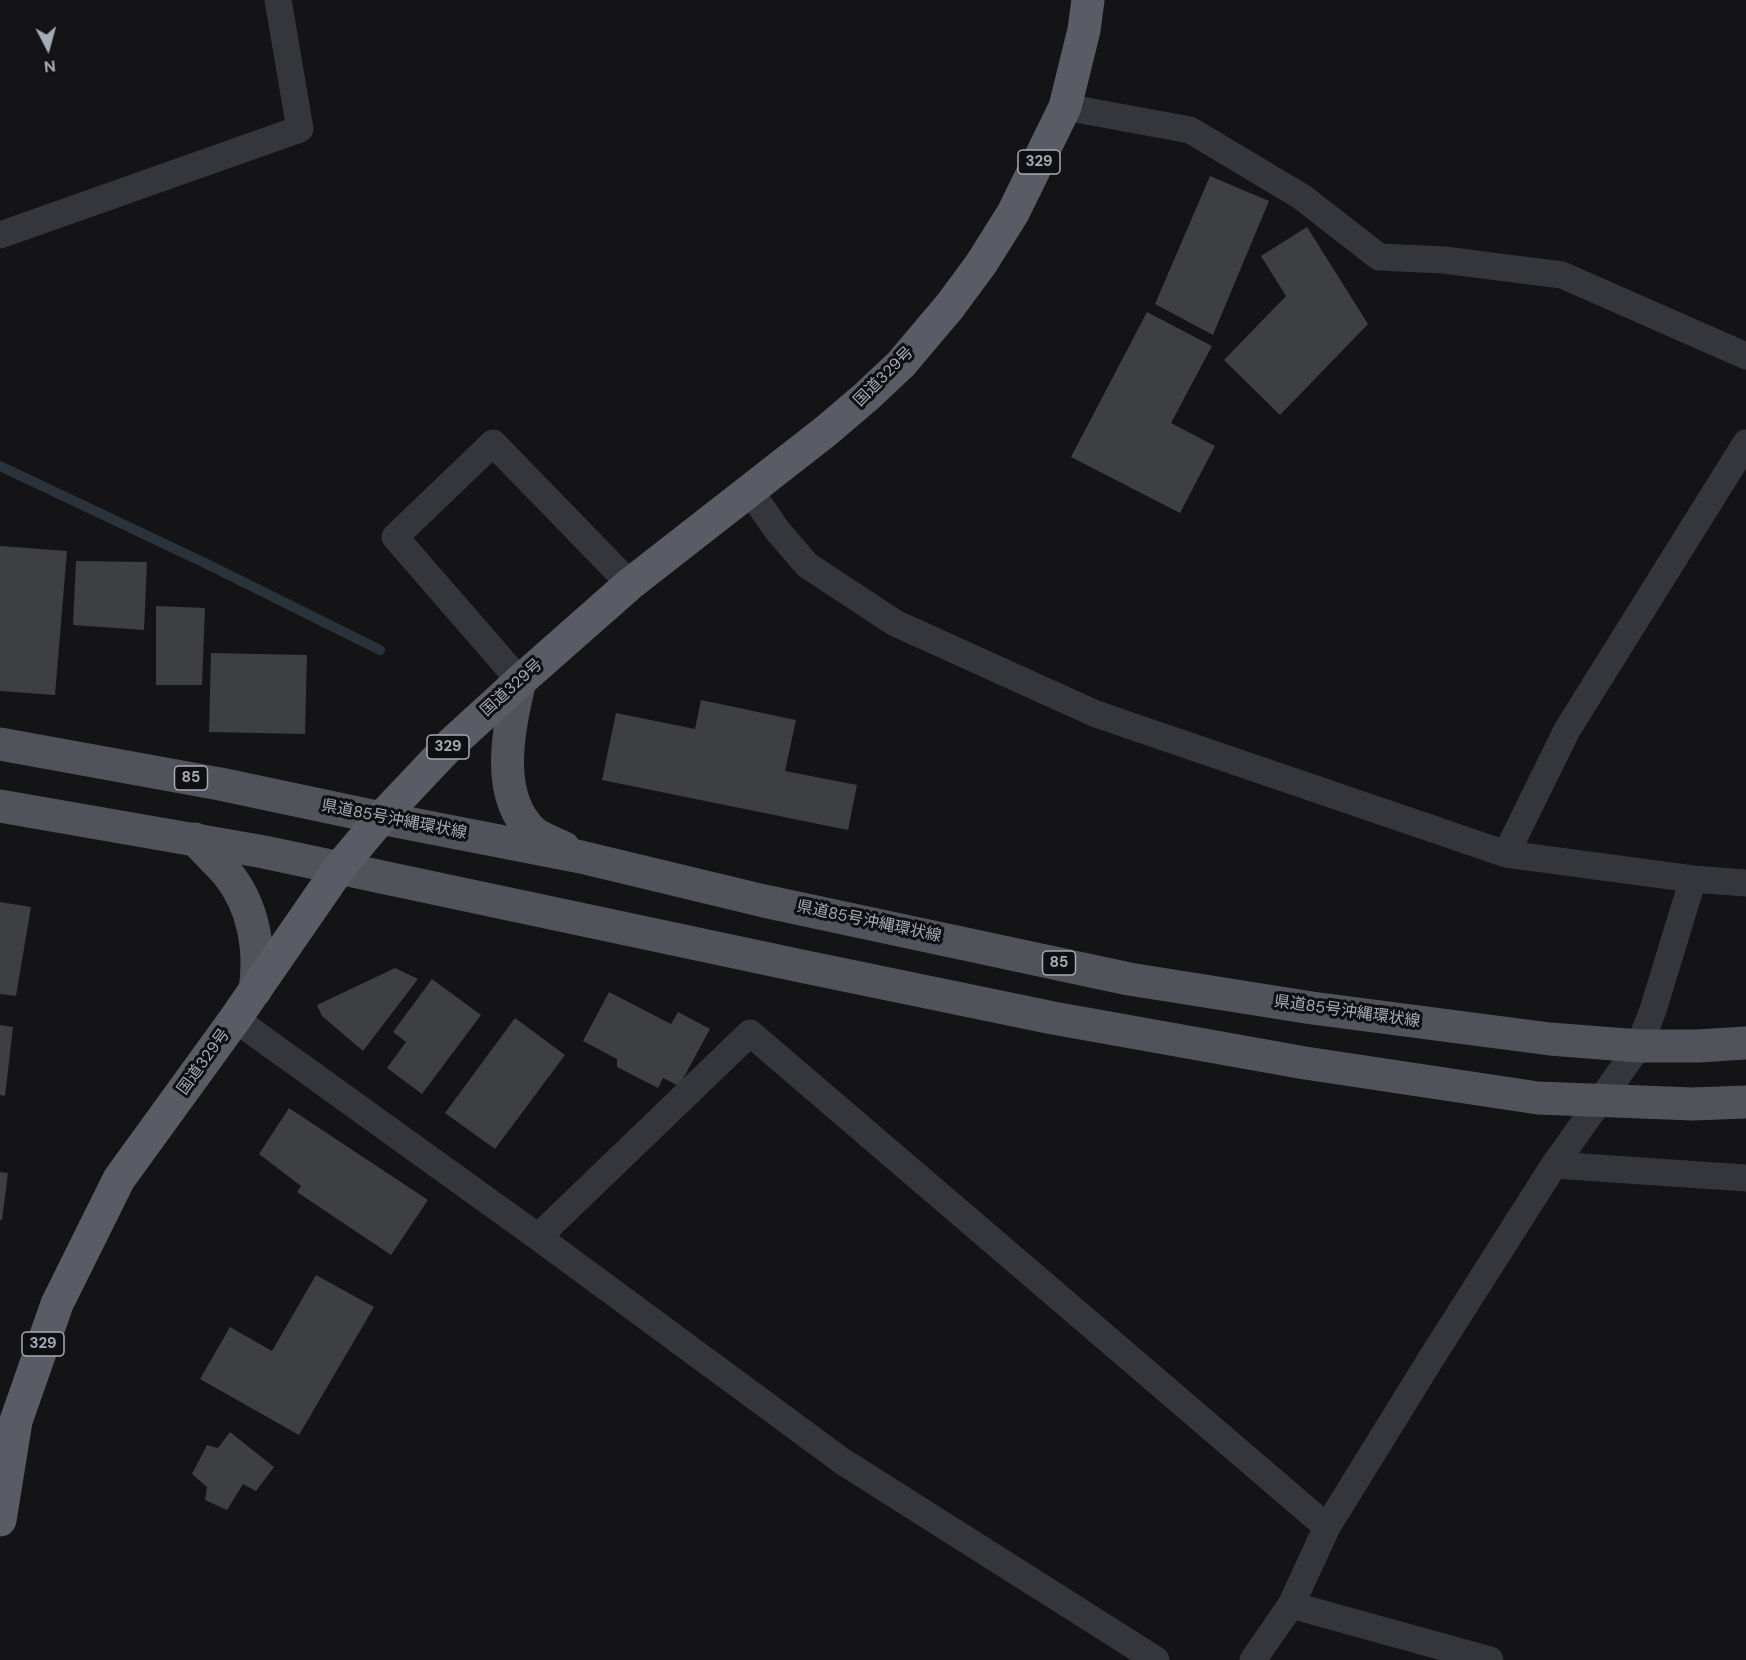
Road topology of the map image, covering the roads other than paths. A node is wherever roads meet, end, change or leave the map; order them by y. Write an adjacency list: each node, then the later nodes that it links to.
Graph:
1 (279, 0): 4 (street)
2 (1088, 0): 3 (highway, 国道329号 / 329)
3 (1065, 107): 5 (street); 7 (highway, 国道329号 / 329)
4 (0, 235)
5 (1746, 356)
6 (1746, 443): 14 (street)
7 (750, 491): 8 (highway, 国道329号 / 329); 14 (street)
8 (630, 584): 9 (highway, 国道329号 / 329); 9 (street)
9 (520, 681): 12 (highway, 国道329号 / 329); 15 (main road)
10 (0, 744): 12 (main road, 県道85号沖縄環状線 / 85)
11 (0, 806): 13 (main road)
12 (381, 818): 15 (main road, 県道85号沖縄環状線 / 85); 16 (highway, 国道329号 / 329)
13 (195, 839): 16 (main road); 19 (main road)
14 (1506, 854): 17 (street)
15 (582, 857): 22 (main road, 県道85号沖縄環状線 / 85)
16 (340, 867): 19 (highway, 国道329号 / 329); 23 (main road)
17 (1693, 879): 18 (street); 22 (street)
18 (1746, 883)
19 (255, 991): 20 (highway, 国道329号 / 329)
20 (235, 1019): 27 (street); 28 (highway, 国道329号 / 329)
21 (1746, 1043): 22 (main road, 県道85号沖縄環状線 / 85)
22 (1639, 1046): 23 (street)
23 (1600, 1101): 24 (main road); 25 (street)
24 (1746, 1102)
25 (1554, 1165): 26 (street); 29 (street)
26 (1746, 1178)
27 (538, 1237): 29 (street); 31 (street)
28 (0, 1520)
29 (1327, 1527): 30 (street)
30 (1291, 1605): 32 (street); 33 (street)
31 (1156, 1660)
32 (1253, 1660)
33 (1490, 1660)

